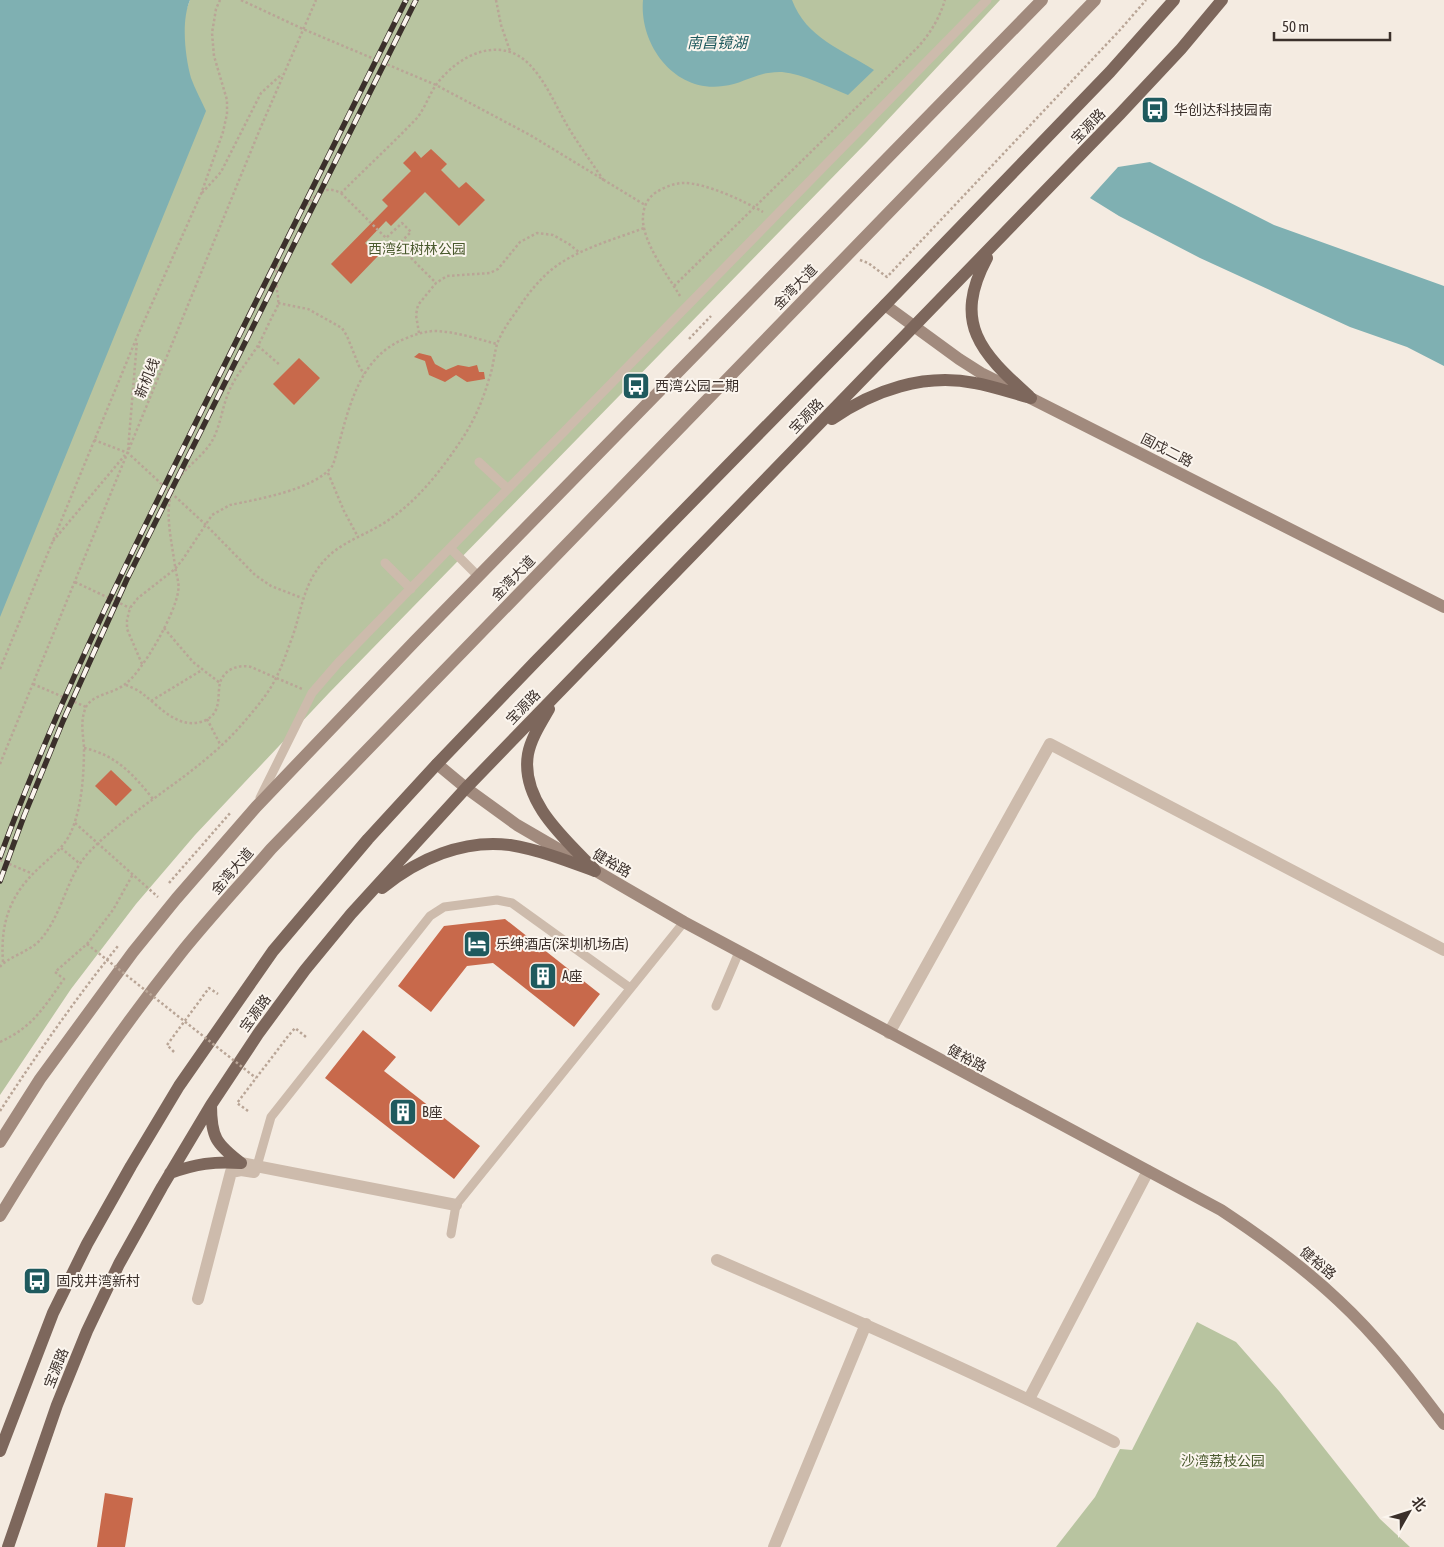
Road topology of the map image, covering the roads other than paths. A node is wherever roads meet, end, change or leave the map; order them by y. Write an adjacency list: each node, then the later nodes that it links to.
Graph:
1 (987, 0): 14 (lane)
2 (1033, 0): 7 (lane)
3 (1042, 0): 7 (main road, 金湾大道)
4 (1095, 0): 39 (main road, 金湾大道)
5 (1174, 0): 9 (main road, 宝源路)
6 (1222, 0): 8 (main road, 宝源路)
7 (1023, 20): 17 (main road, 金湾大道)
8 (1002, 237): 10 (main road, 宝源路); 11 (main road)
9 (885, 305): 10 (main road, 固戍二路); 21 (main road, 宝源路)
10 (914, 327): 11 (main road, 固戍二路); 12 (main road, 宝源路)
11 (1031, 398): 12 (main road); 19 (main road, 固戍二路)
12 (806, 438): 20 (main road, 宝源路)
13 (479, 462): 14 (lane)
14 (507, 488): 15 (lane)
15 (450, 548): 17 (lane); 18 (lane)
16 (384, 563): 18 (lane)
17 (478, 576): 23 (main road, 金湾大道)
18 (411, 589): 23 (lane)
19 (1444, 607)
20 (563, 687): 22 (main road, 宝源路); 24 (main road)
21 (437, 764): 22 (main road, 健裕路); 47 (main road, 宝源路)
22 (466, 788): 24 (main road, 健裕路); 25 (main road, 宝源路)
23 (256, 807): 33 (main road, 金湾大道)
24 (596, 871): 25 (main road); 26 (main road, 健裕路)
25 (351, 914): 32 (main road, 宝源路)
26 (684, 922): 28 (main road, 健裕路); 29 (lane)
27 (1444, 950): 31 (street)
28 (739, 952): 30 (lane); 31 (main road, 健裕路)
29 (630, 988): 35 (lane); 38 (lane)
30 (716, 1006)
31 (889, 1033): 36 (main road, 健裕路)
32 (211, 1105): 34 (main road); 37 (main road, 宝源路)
33 (0, 1142)
34 (241, 1166): 35 (street); 37 (main road); 42 (street)
35 (256, 1169): 38 (street)
36 (1148, 1171): 44 (street); 45 (main road, 健裕路)
37 (170, 1172): 48 (main road, 宝源路)
38 (456, 1205): 40 (lane)
39 (0, 1216)
40 (451, 1234)
41 (717, 1260): 43 (street)
42 (198, 1299)
43 (866, 1324): 44 (street); 49 (street)
44 (1029, 1399): 46 (street)
45 (1444, 1424)
46 (1114, 1442)
47 (0, 1451)
48 (8, 1547)
49 (774, 1547)

